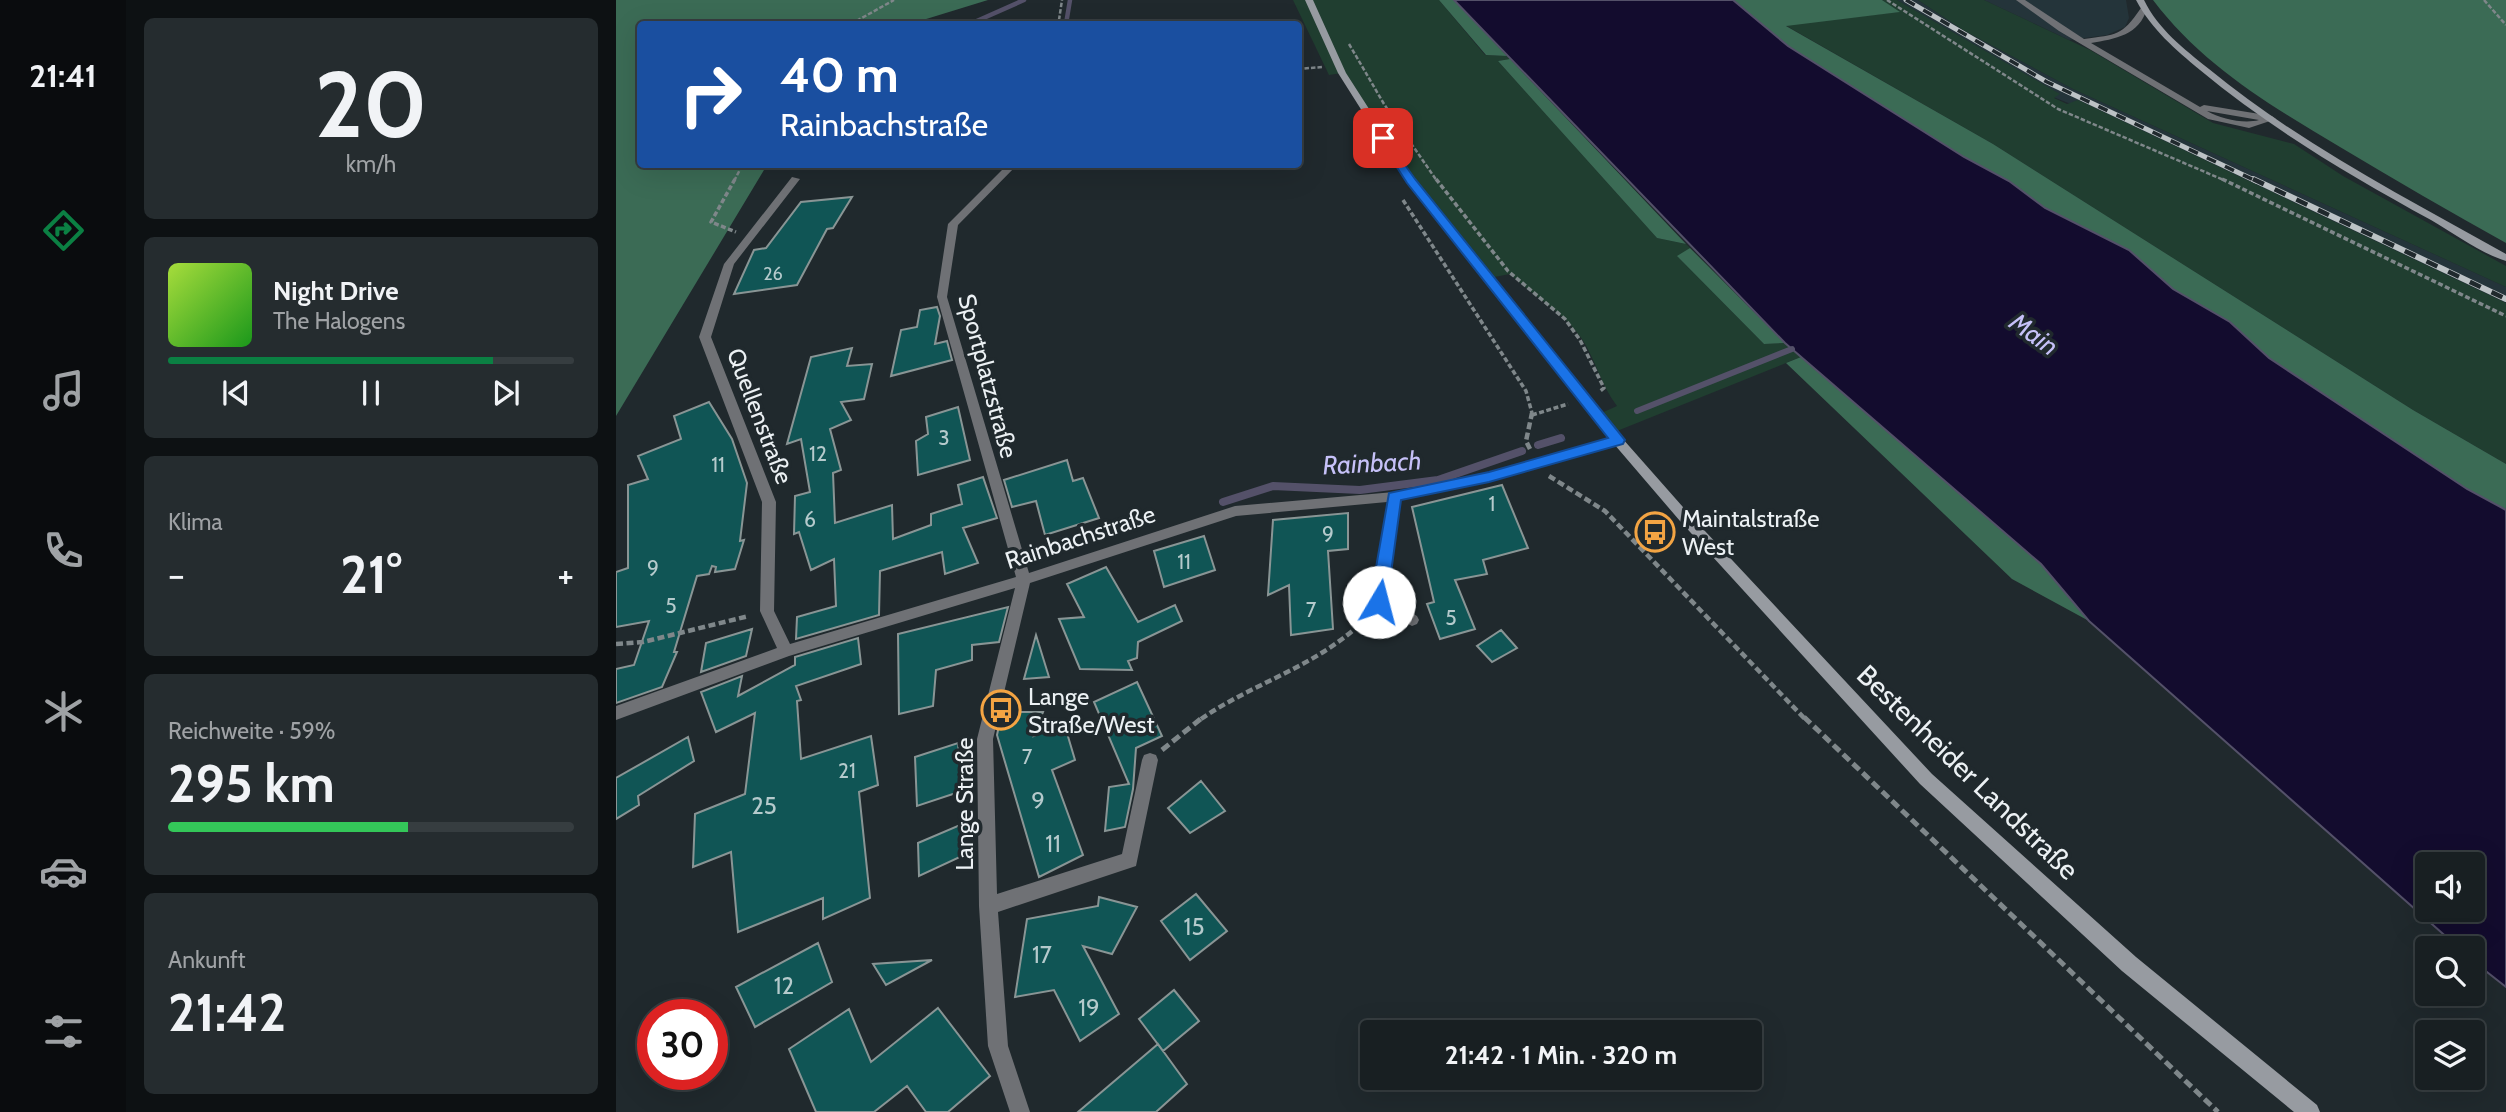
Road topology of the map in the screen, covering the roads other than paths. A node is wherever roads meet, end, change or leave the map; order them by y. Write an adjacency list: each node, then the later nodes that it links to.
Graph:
1 (1309, 0): 10 (main road, Bestenheider Landstraße)
2 (2020, 0): 5 (street)
3 (2140, 0): 4 (main road)
4 (2144, 10): 5 (street); 6 (main road)
5 (2085, 41): 6 (street)
6 (2272, 119): 9 (main road)
7 (1010, 168): 12 (street, Sportplatzstraße)
8 (795, 179): 14 (street, Quellenstraße)
9 (2506, 258)
10 (1618, 440): 11 (street, Rainbachstraße); 19 (main road, Bestenheider Landstraße)
11 (1394, 496): 12 (street, Rainbachstraße); 13 (street)
12 (1024, 580): 14 (street, Rainbachstraße); 17 (street, Lange Straße)
13 (1412, 620)
14 (786, 651): 15 (street)
15 (616, 713)
16 (1150, 760): 17 (street)
17 (988, 906): 18 (street, Lange Straße)
18 (1020, 1112)
19 (2310, 1112)

